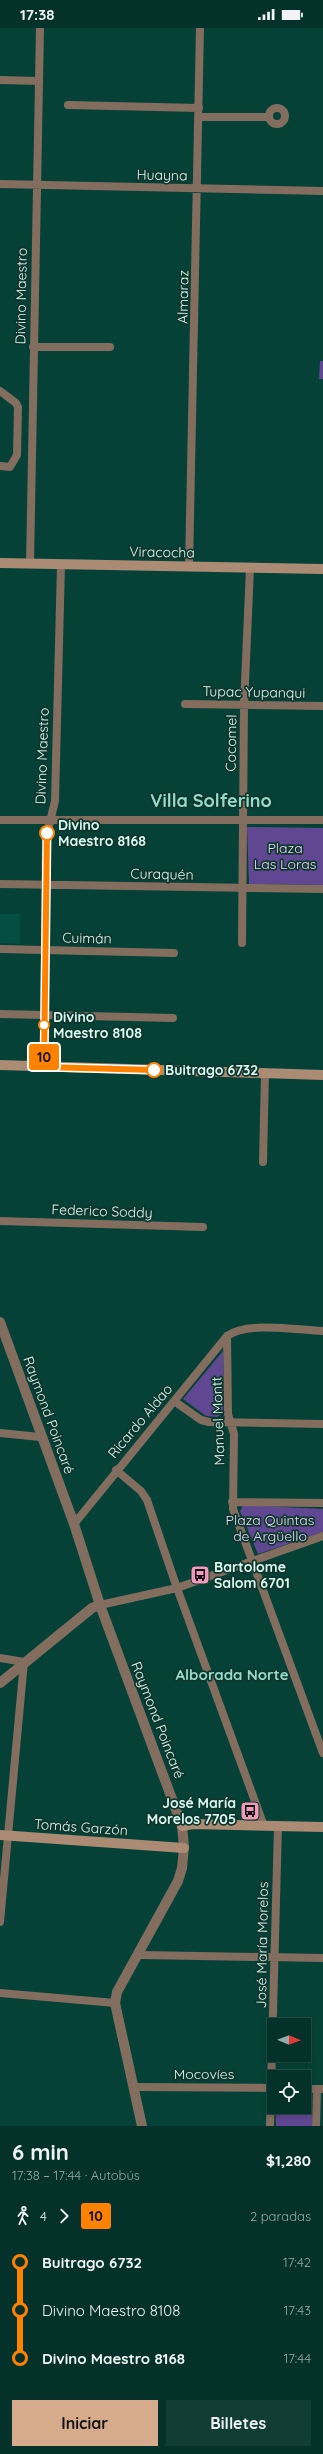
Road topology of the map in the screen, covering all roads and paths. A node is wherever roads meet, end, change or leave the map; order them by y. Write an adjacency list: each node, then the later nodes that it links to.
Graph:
1 (40, 28): 4 (street, Divino Maestro)
2 (200, 28): 6 (street, Almaraz)
3 (0, 80): 4 (street)
4 (39, 81): 10 (street, Divino Maestro)
5 (68, 105): 6 (street)
6 (199, 108): 7 (street, Almaraz)
7 (199, 117): 8 (street); 11 (street, Almaraz)
8 (269, 117)
9 (0, 184): 10 (street, Huayna)
10 (37, 185): 11 (street, Huayna); 13 (street, Divino Maestro)
11 (198, 189): 12 (street, Huayna); 20 (street, Almaraz)
12 (323, 191)
13 (33, 347): 14 (street); 18 (street, Divino Maestro)
14 (110, 347)
15 (0, 390): 16 (street)
16 (0, 466)
17 (0, 563): 18 (main road, Viracocha)
18 (30, 564): 19 (main road, Viracocha)
19 (61, 564): 20 (main road, Viracocha); 29 (street, Divino Maestro)
20 (189, 567): 21 (main road, Viracocha)
21 (250, 568): 22 (main road, Viracocha); 24 (street, Cocomel)
22 (323, 569)
23 (185, 704): 24 (street, Tupac Yupanqui)
24 (244, 705): 25 (street, Tupac Yupanqui); 26 (street, Cocomel)
25 (323, 706)
26 (243, 819): 28 (street); 29 (street); 32 (street, Cocomel)
27 (0, 820): 29 (street)
28 (323, 820)
29 (50, 821): 31 (street, Divino Maestro)
30 (0, 884): 31 (street, Curaquén)
31 (44, 885): 32 (street, Curaquén); 36 (street, Divino Maestro)
32 (242, 888): 33 (street, Curaquén); 34 (street, Cocomel)
33 (323, 889)
34 (242, 943)
35 (0, 949): 36 (street, Cuimán)
36 (45, 950): 37 (street, Cuimán); 39 (street, Divino Maestro)
37 (174, 953)
38 (0, 1014): 39 (street)
39 (44, 1015): 40 (street); 42 (street, Divino Maestro)
40 (173, 1018)
41 (0, 1066): 42 (main road)
42 (44, 1067): 43 (main road)
43 (265, 1073): 44 (main road); 45 (street)
44 (323, 1074)
45 (263, 1162)
46 (0, 1221): 47 (street, Federico Soddy)
47 (203, 1227)
48 (0, 1322): 55 (street, Raymond Poincaré)
49 (323, 1331): 50 (street)
50 (227, 1336): 51 (street, Ricardo Aldao); 52 (street, Manuel Montt)
51 (174, 1401): 52 (street); 56 (street, Ricardo Aldao)
52 (230, 1422): 53 (street); 57 (street, Manuel Montt)
53 (323, 1424)
54 (0, 1434): 55 (street)
55 (40, 1437): 59 (street, Raymond Poincaré)
56 (116, 1470): 59 (street, Ricardo Aldao); 62 (street)
57 (232, 1502): 58 (street); 61 (street, Manuel Montt)
58 (323, 1503)
59 (74, 1524): 63 (street, Raymond Poincaré)
60 (323, 1536): 61 (street)
61 (253, 1560): 62 (street); 67 (street, Manuel Montt)
62 (177, 1588): 63 (street); 69 (street)
63 (100, 1605): 65 (street); 68 (street, Raymond Poincaré)
64 (0, 1658): 65 (street)
65 (24, 1662): 66 (street); 72 (street)
66 (0, 1683)
67 (323, 1753)
68 (182, 1826): 69 (main road); 73 (street, Raymond Poincaré)
69 (264, 1826): 70 (main road)
70 (278, 1826): 71 (main road); 76 (street, José María Morelos)
71 (323, 1827)
72 (4, 1835): 73 (main road, Tomás Garzón); 74 (street)
73 (184, 1848): 75 (street, Raymond Poincaré)
74 (0, 1922)
75 (140, 1955): 76 (street); 79 (street, Raymond Poincaré)
76 (274, 1957): 77 (street); 80 (street, José María Morelos)
77 (323, 1958)
78 (0, 1993): 79 (street)
79 (115, 2003): 81 (street)
80 (273, 2070)
81 (134, 2087): 82 (street, Mocovíes); 85 (street)
82 (267, 2088)
83 (320, 2089): 87 (street)
84 (271, 2114): 86 (street, José María Morelos)
85 (142, 2126)
86 (270, 2126)
87 (316, 2126)

